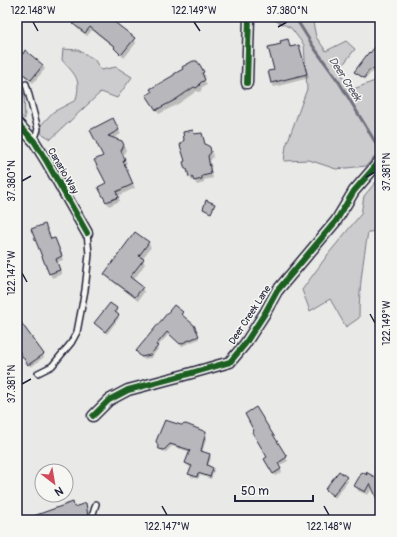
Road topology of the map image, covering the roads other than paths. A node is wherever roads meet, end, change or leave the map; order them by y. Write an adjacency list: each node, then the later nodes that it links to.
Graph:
1 (249, 17): 2 (street)
2 (247, 83)
3 (26, 84): 5 (lane)
4 (17, 123): 5 (street, Canario Way)
5 (34, 141): 7 (street, Canario Way)
6 (380, 161): 9 (street, Deer Creek Lane)
7 (87, 233): 8 (lane)
8 (38, 373)
9 (93, 416)
10 (96, 504): 11 (lane)
11 (91, 520)

